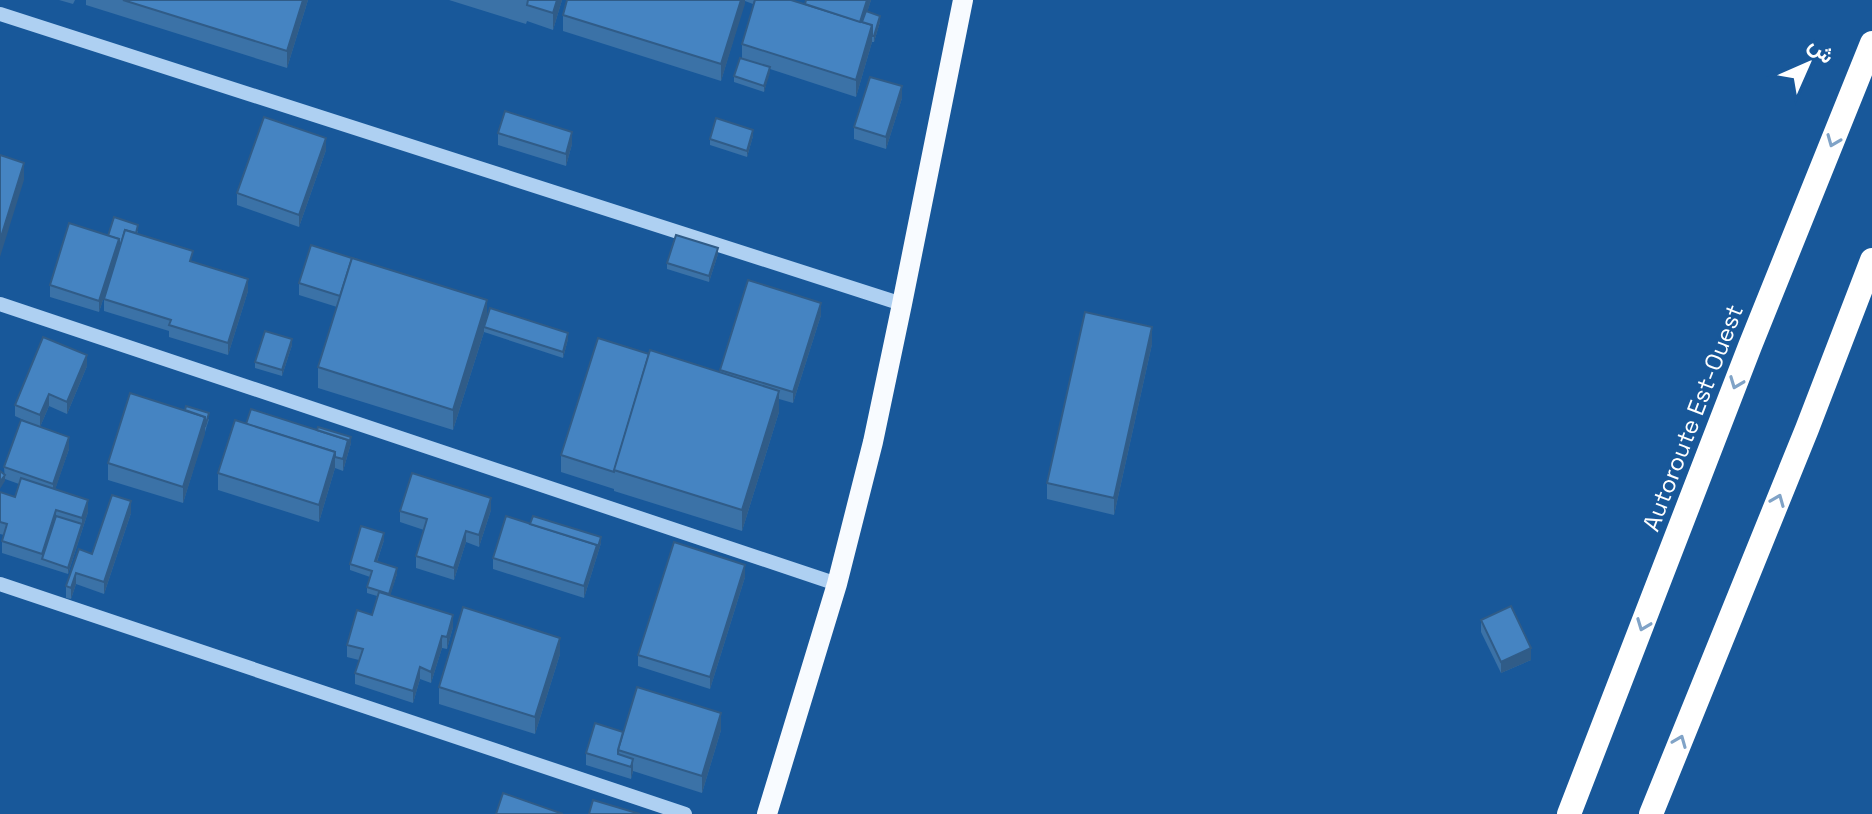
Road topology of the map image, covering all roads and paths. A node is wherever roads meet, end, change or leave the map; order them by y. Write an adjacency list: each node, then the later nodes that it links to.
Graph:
1 (963, 0): 6 (main road)
2 (0, 14): 6 (street)
3 (1872, 43): 11 (highway, Autoroute Est-Ouest, one-way to 11)
4 (1872, 260): 12 (highway, one-way to 4)
5 (0, 304): 8 (street)
6 (902, 304): 8 (main road)
7 (0, 584): 9 (street)
8 (837, 584): 10 (main road)
9 (685, 814)
10 (767, 814)
11 (1569, 814)
12 (1651, 814)

